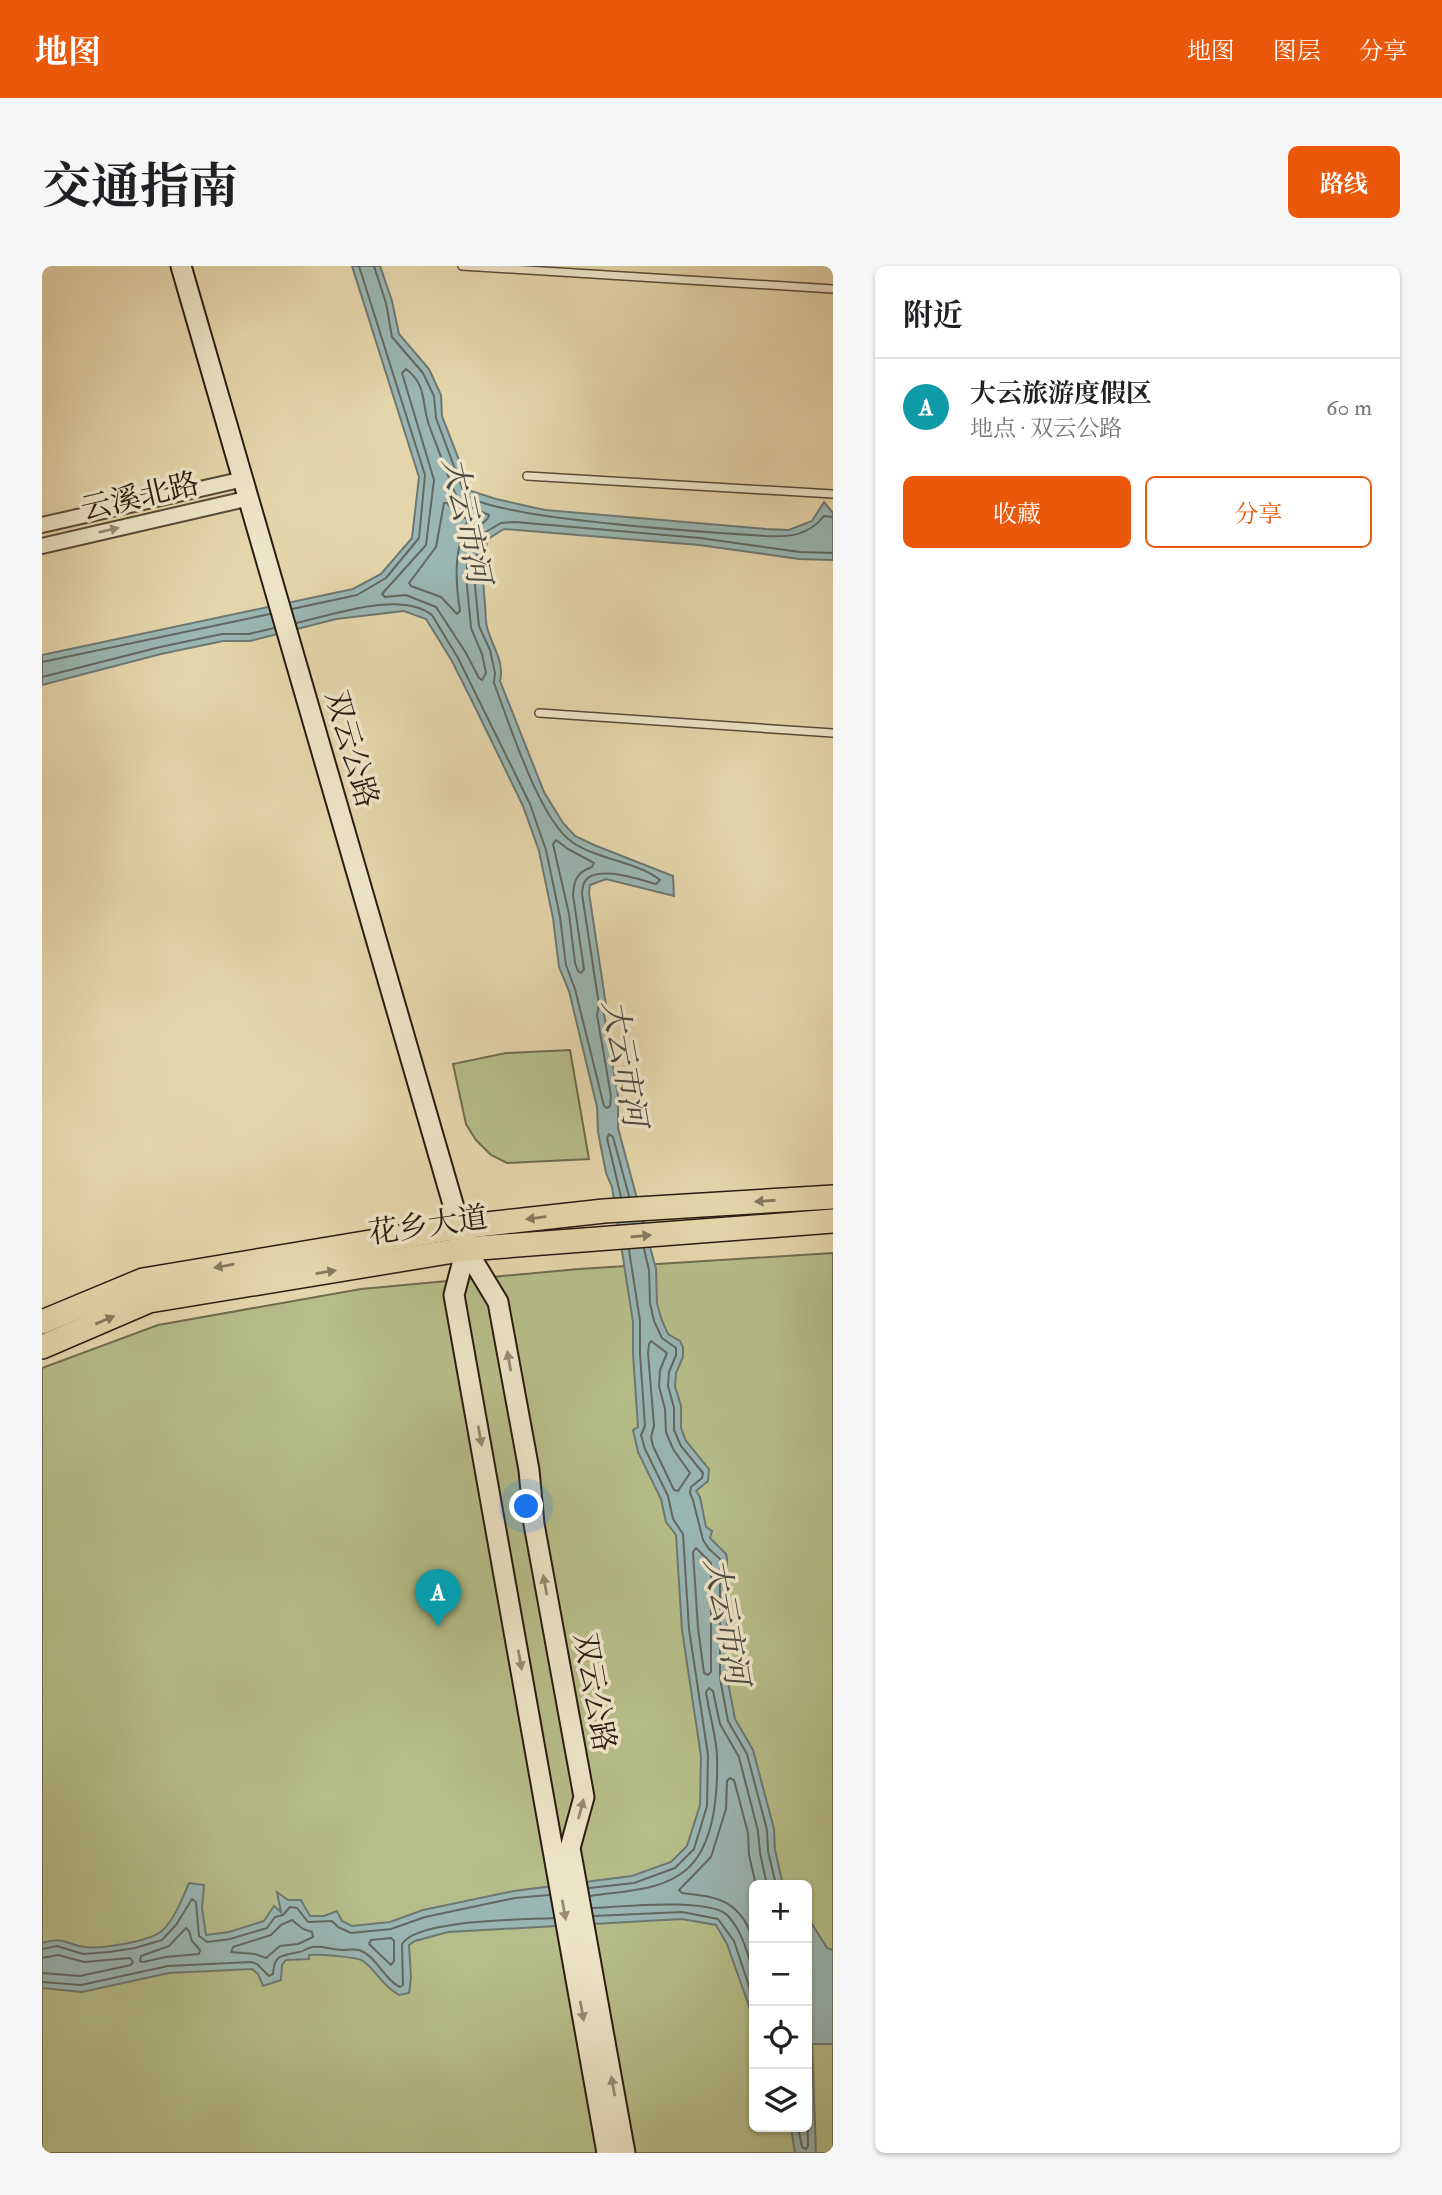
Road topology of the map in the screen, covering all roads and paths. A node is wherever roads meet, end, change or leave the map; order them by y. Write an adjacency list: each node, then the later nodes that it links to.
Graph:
1 (181, 266): 5 (street, 双云公路)
2 (462, 266): 3 (lane)
3 (833, 289)
4 (527, 476): 6 (lane)
5 (247, 489): 7 (street, 云溪北路); 8 (street, 云溪北路, one-way to 5); 13 (street, 双云公路)
6 (833, 494)
7 (42, 525)
8 (42, 546)
9 (538, 713): 10 (lane)
10 (833, 733)
11 (833, 1197): 13 (main road, 花乡大道, one-way to 13)
12 (833, 1221): 13 (main road, 花乡大道, one-way to 12)
13 (463, 1238): 14 (main road, 花乡大道, one-way to 14); 15 (main road, 花乡大道, one-way to 13); 16 (street, 双云公路, one-way to 16); 16 (street, 双云公路, one-way to 13)
14 (42, 1322)
15 (42, 1347)
16 (567, 1876): 17 (street, 双云公路)
17 (579, 1943): 18 (street, 双云公路, one-way to 18); 19 (street, 双云公路, one-way to 17)
18 (607, 2153)
19 (625, 2153)

